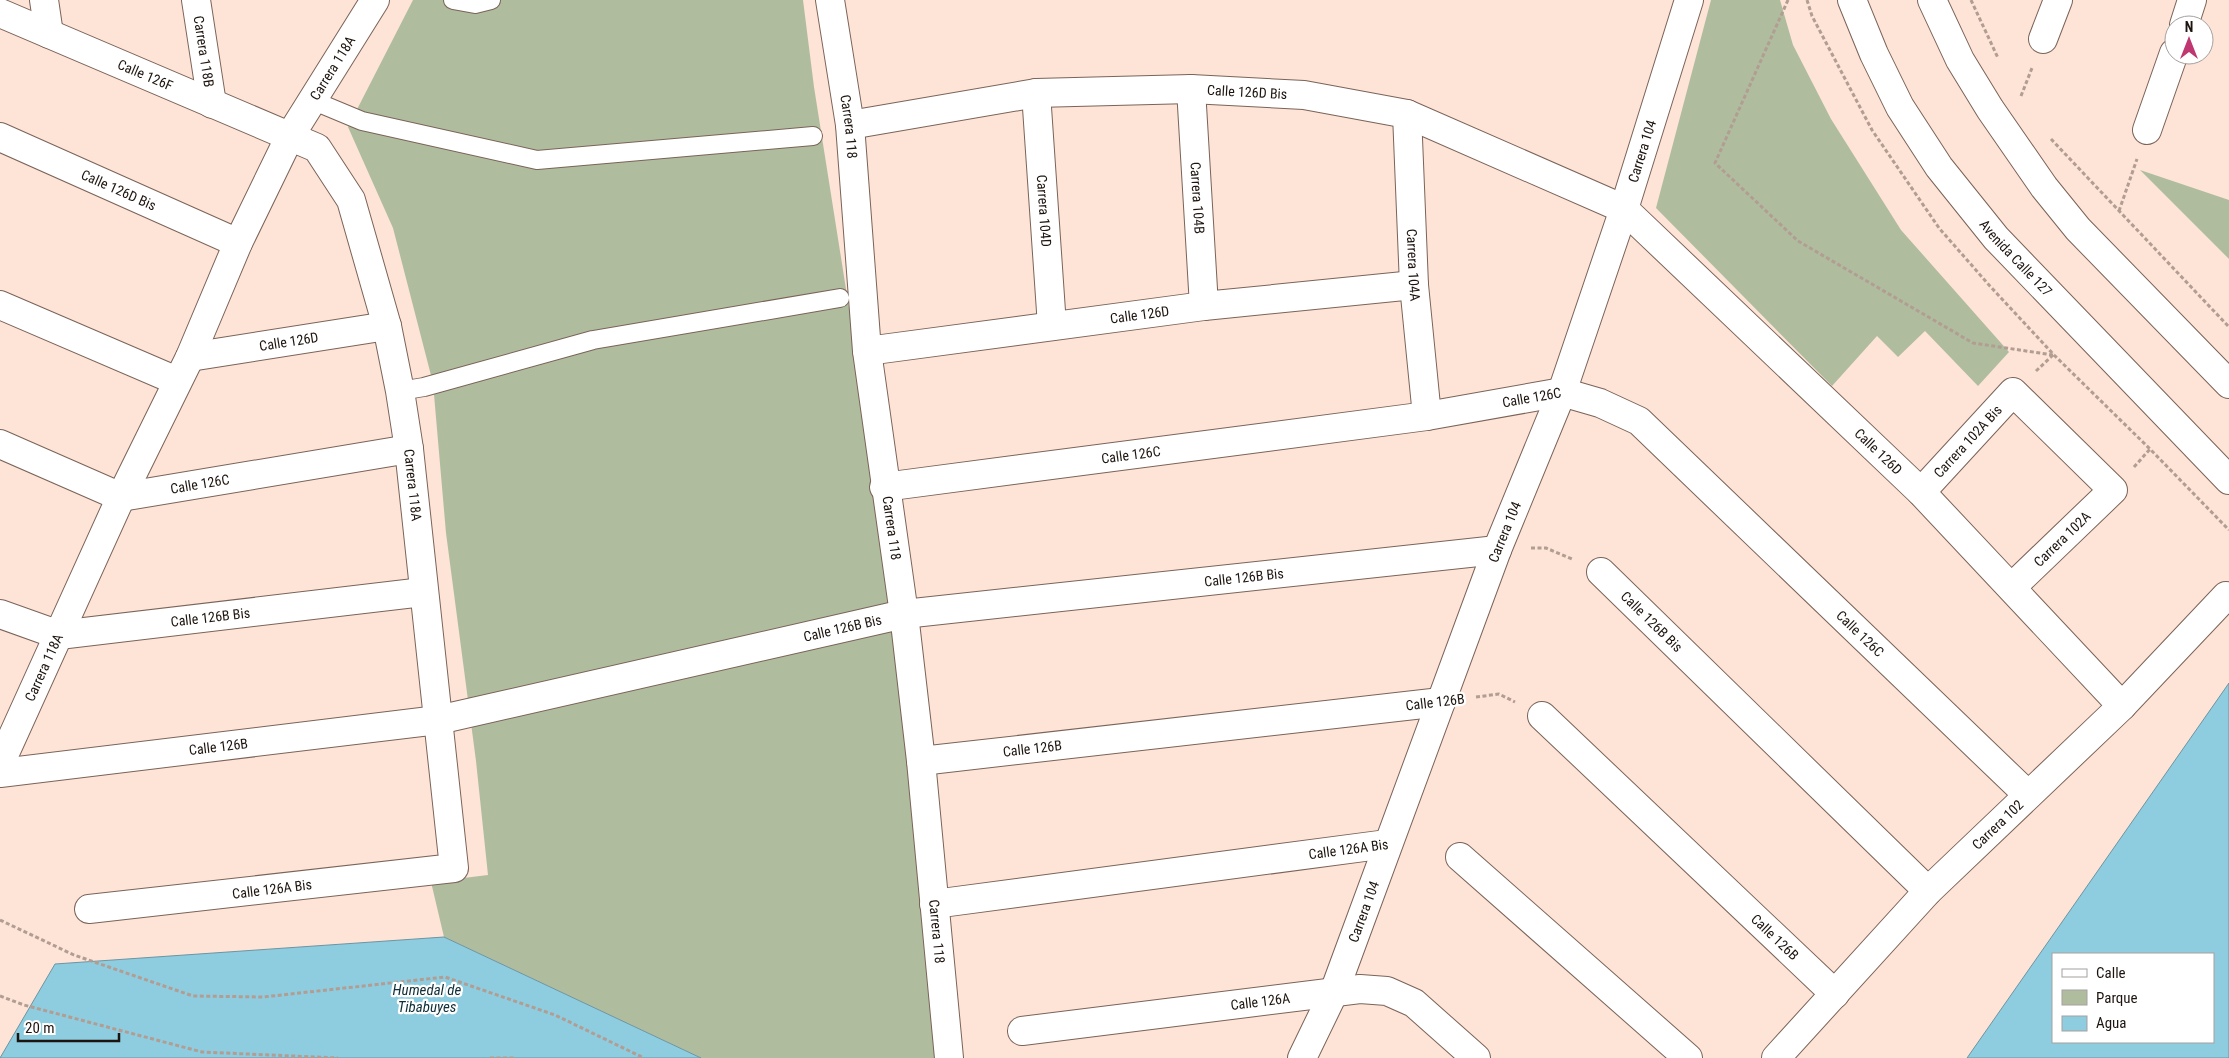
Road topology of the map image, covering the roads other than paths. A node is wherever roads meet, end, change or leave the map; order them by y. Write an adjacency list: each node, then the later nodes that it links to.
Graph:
1 (44, 0): 14 (street)
2 (196, 0): 20 (street, Carrera 118B)
3 (375, 0): 19 (street, Carrera 118A)
4 (453, 0): 5 (lane)
5 (491, 0)
6 (830, 0): 22 (street, Carrera 118)
7 (1689, 0): 27 (street, Carrera 104)
8 (1852, 0): 45 (street, Avenida Calle 127)
9 (1932, 0): 38 (street)
10 (2058, 0): 15 (street)
11 (2192, 0): 13 (street)
12 (0, 13): 14 (street, Calle 126F)
13 (2187, 15)
14 (49, 34): 20 (street, Calle 126F)
15 (2043, 39)
16 (2170, 65): 23 (street)
17 (1191, 89): 18 (street, Calle 126D Bis); 21 (street, Calle 126D Bis); 32 (street, Carrera 104B)
18 (1036, 93): 22 (street, Calle 126D Bis); 34 (street, Carrera 104D)
19 (314, 101): 24 (street, Carrera 118A); 25 (lane)
20 (212, 104): 24 (street, Calle 126F)
21 (1407, 114): 27 (street, Calle 126D Bis); 29 (street, Carrera 104A)
22 (850, 125): 35 (street, Carrera 118)
23 (2147, 130)
24 (290, 136): 28 (street, Carrera 118A); 33 (street, Carrera 118A)
25 (813, 136)
26 (0, 137): 28 (street, Calle 126D Bis)
27 (1624, 209): 40 (street, Carrera 104); 47 (street, Calle 126D)
28 (238, 243): 36 (street, Carrera 118A)
29 (1414, 285): 32 (street, Calle 126D); 42 (street, Carrera 104A)
30 (840, 298): 39 (lane)
31 (0, 305): 37 (street)
32 (1204, 306): 34 (street, Calle 126D)
33 (386, 326): 36 (street, Calle 126D); 39 (street, Carrera 118A)
34 (1052, 326): 35 (street, Calle 126D)
35 (867, 351): 46 (street, Carrera 118)
36 (190, 358): 37 (street, Carrera 118A)
37 (177, 381): 48 (street, Carrera 118A)
38 (2229, 384)
39 (400, 391): 44 (street, Carrera 118A)
40 (1562, 392): 42 (street, Calle 126C); 49 (street, Carrera 104); 64 (street, Calle 126C)
41 (2013, 392): 47 (street, Carrera 102A Bis); 51 (street, Carrera 102A)
42 (1427, 416): 46 (street, Calle 126C)
43 (0, 444): 48 (street)
44 (409, 449): 48 (street, Calle 126C); 52 (street, Carrera 118A)
45 (2229, 480)
46 (884, 487): 55 (street, Carrera 118)
47 (1921, 492): 51 (street, Calle 126D)
48 (122, 497): 56 (street, Carrera 118A)
49 (1498, 550): 55 (street, Calle 126B Bis); 57 (street, Carrera 104)
50 (1601, 572): 68 (street, Calle 126B Bis)
51 (2012, 587): 58 (street, Calle 126D)
52 (423, 592): 56 (street, Calle 126B Bis); 60 (street, Carrera 118A)
53 (2226, 596): 58 (street, Carrera 102)
54 (0, 614): 56 (street, Calle 126B Bis)
55 (904, 614): 60 (street, Calle 126B Bis); 61 (street, Carrera 118)
56 (59, 635): 62 (street, Carrera 118A)
57 (1441, 702): 61 (street, Calle 126B); 65 (street, Carrera 104)
58 (2122, 706): 64 (street, Carrera 102)
59 (1542, 716): 72 (street, Calle 126B)
60 (438, 720): 63 (street, Calle 126B); 67 (street, Carrera 118A)
61 (920, 761): 69 (street, Carrera 118)
62 (0, 764)
63 (0, 773)
64 (2028, 795): 68 (street, Carrera 102)
65 (1387, 844): 69 (street, Calle 126A Bis); 71 (street, Carrera 104)
66 (1460, 857): 77 (street)
67 (454, 868): 70 (street, Calle 126A Bis)
68 (1928, 891): 72 (street, Carrera 102)
69 (934, 904): 74 (street, Carrera 118)
70 (89, 910)
71 (1334, 992): 73 (street, Calle 126A); 75 (street, Carrera 104); 76 (street, Calle 126A)
72 (1835, 994): 78 (street, Carrera 102)
73 (1022, 1030)
74 (949, 1058)
75 (1302, 1058)
76 (1476, 1058)
77 (1688, 1058)
78 (1776, 1058)

